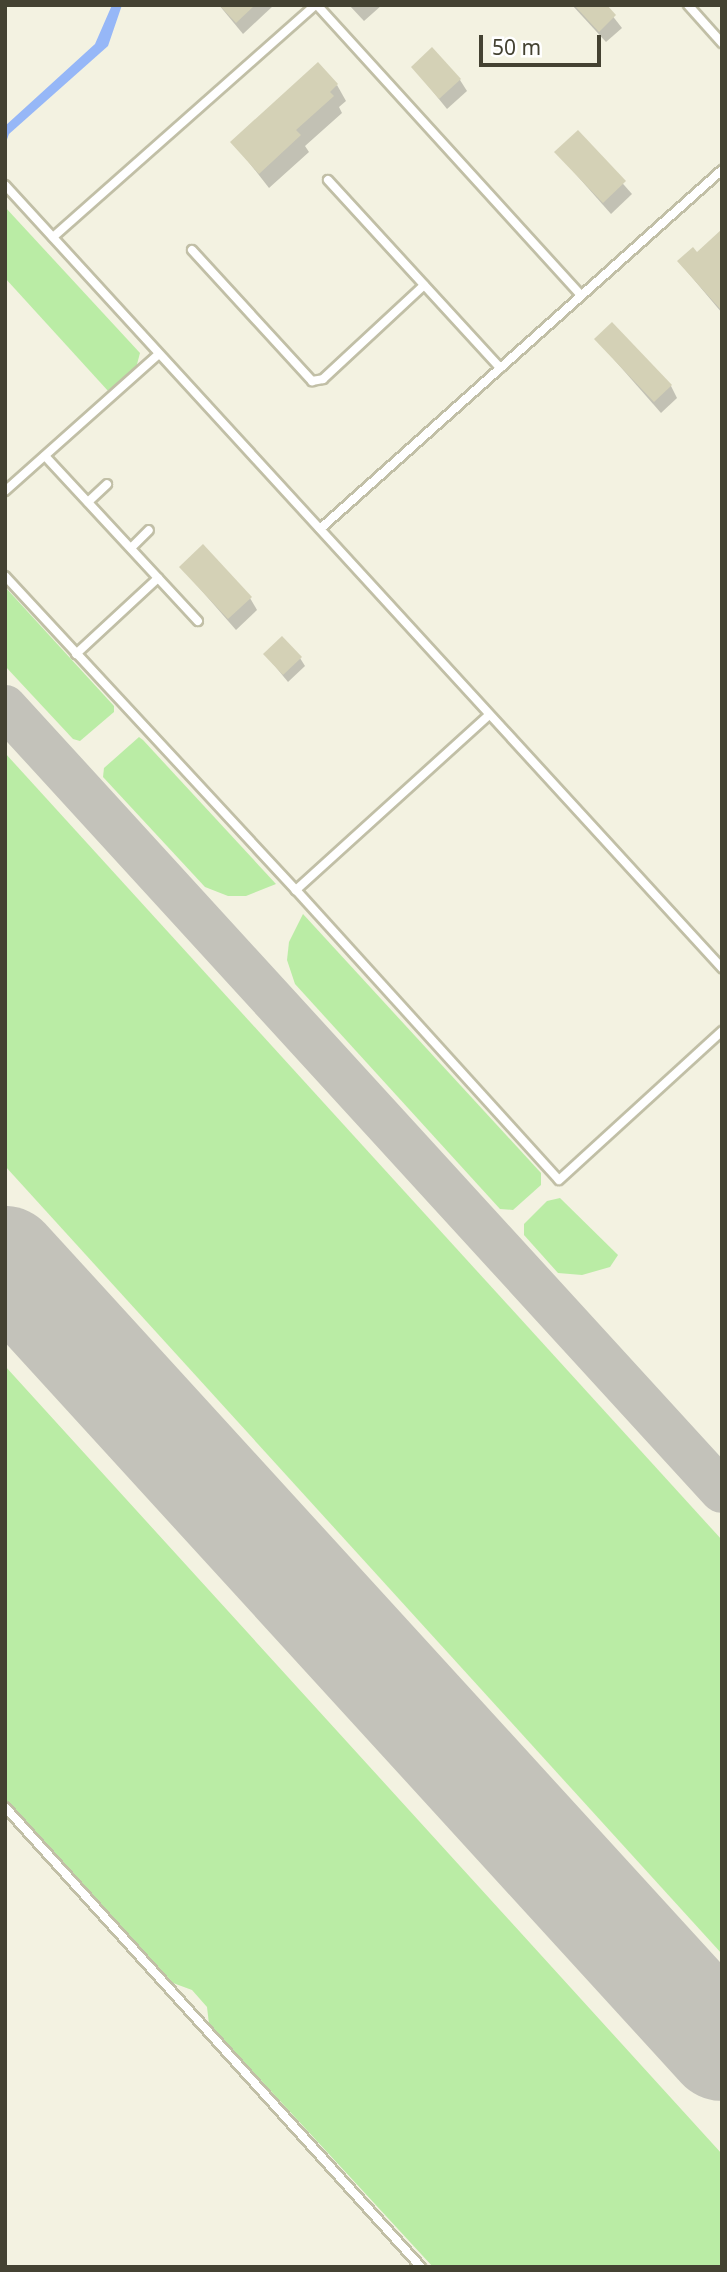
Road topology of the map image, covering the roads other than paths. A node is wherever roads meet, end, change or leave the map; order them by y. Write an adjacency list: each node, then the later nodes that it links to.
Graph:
1 (316, 5): 7 (lane); 10 (lane)
2 (688, 5): 3 (lane)
3 (722, 43)
4 (722, 170): 10 (lane)
5 (328, 180): 9 (lane)
6 (5, 185): 7 (lane)
7 (53, 237): 11 (lane)
8 (192, 250): 9 (lane)
9 (424, 285): 12 (lane)
10 (582, 295): 12 (lane)
11 (159, 354): 13 (lane); 17 (lane)
12 (500, 368): 17 (lane)
13 (45, 456): 15 (lane); 16 (lane)
14 (107, 484): 16 (lane)
15 (5, 491)
16 (88, 502): 19 (lane)
17 (320, 529): 24 (lane)
18 (149, 530): 19 (lane)
19 (131, 548): 21 (lane)
20 (5, 576): 23 (lane)
21 (158, 578): 22 (lane); 23 (lane)
22 (198, 621)
23 (76, 654): 25 (lane)
24 (489, 715): 25 (lane); 26 (lane)
25 (296, 890): 27 (lane)
26 (722, 968)
27 (722, 1031)
28 (5, 1807): 29 (lane)
29 (421, 2267)

